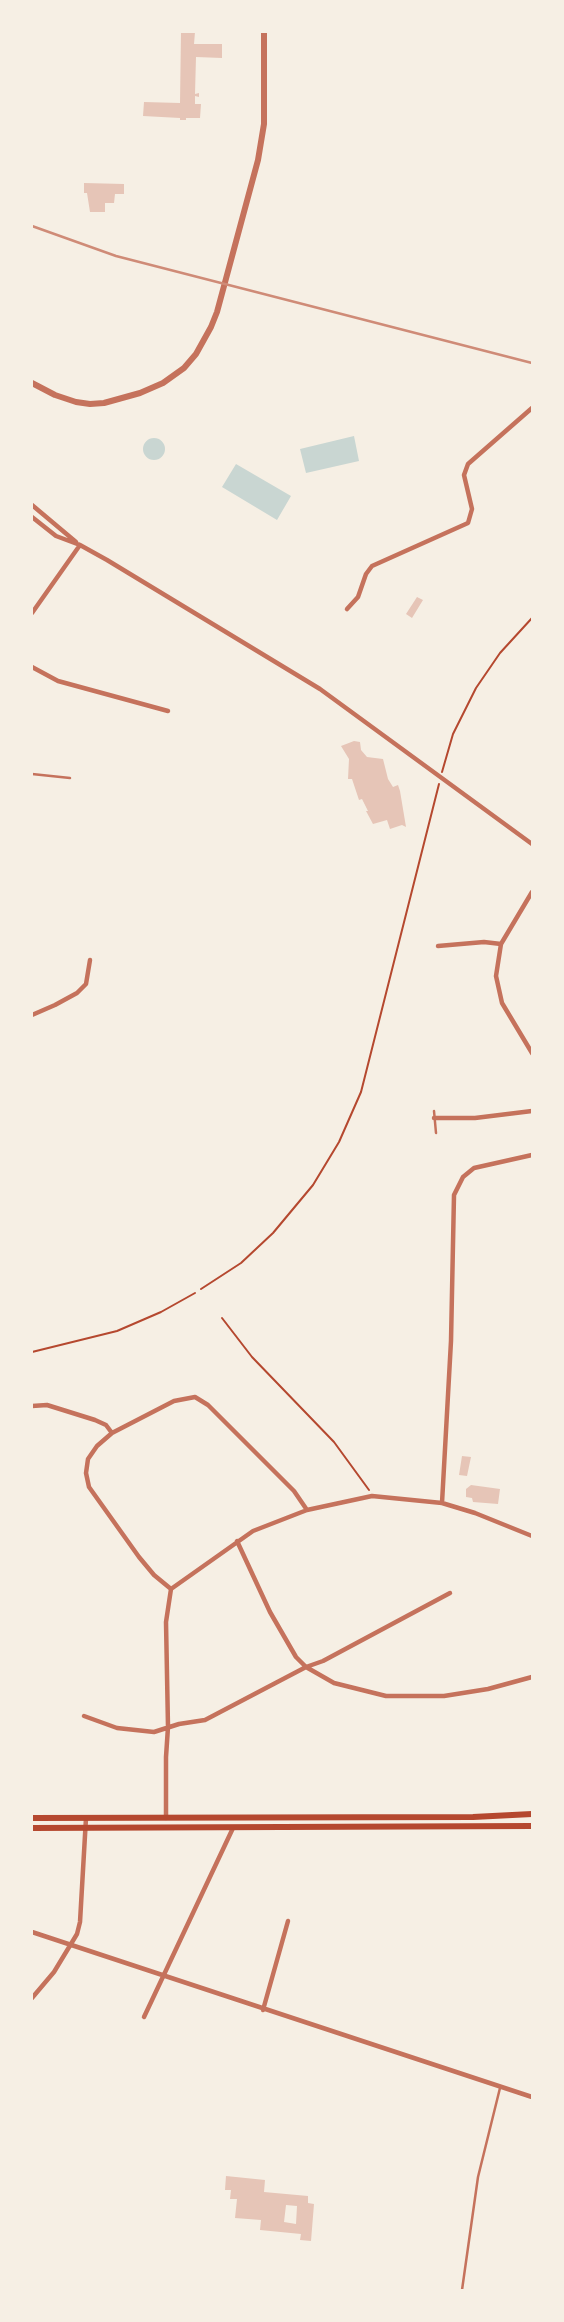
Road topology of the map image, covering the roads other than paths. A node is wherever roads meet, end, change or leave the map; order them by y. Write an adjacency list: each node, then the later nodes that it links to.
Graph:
1 (264, 32): 2 (street)
2 (32, 383)
3 (533, 408): 7 (street)
4 (32, 505): 6 (street)
5 (32, 517): 6 (street)
6 (80, 545): 8 (street); 13 (street)
7 (347, 609)
8 (32, 613)
9 (32, 667): 10 (street)
10 (168, 711)
11 (32, 774): 12 (lane)
12 (70, 778)
13 (533, 844)
14 (533, 892): 15 (street)
15 (500, 944): 16 (street); 19 (street)
16 (438, 946)
17 (90, 960): 18 (street)
18 (32, 1014)
19 (533, 1053)
20 (433, 1111): 22 (lane)
21 (533, 1111): 22 (street)
22 (434, 1118): 23 (lane)
23 (436, 1133)
24 (533, 1155): 27 (street)
25 (32, 1406): 26 (street)
26 (113, 1433): 28 (street); 31 (street)
27 (442, 1503): 28 (street); 29 (street)
28 (307, 1510): 30 (street)
29 (533, 1536)
30 (237, 1541): 31 (street); 33 (street)
31 (171, 1589): 36 (street)
32 (450, 1593): 33 (street)
33 (306, 1667): 34 (street); 36 (street)
34 (533, 1677)
35 (84, 1716): 36 (street)
36 (168, 1727): 40 (street)
37 (533, 1814): 40 (main road)
38 (32, 1818): 39 (main road)
39 (86, 1818): 40 (main road); 43 (street)
40 (166, 1818)
41 (533, 1826): 44 (main road)
42 (32, 1828): 43 (main road)
43 (87, 1828): 44 (main road); 47 (street)
44 (233, 1828): 48 (street)
45 (288, 1921): 50 (street)
46 (32, 1932): 47 (street)
47 (72, 1945): 48 (street); 49 (street)
48 (164, 1976): 50 (street); 51 (street)
49 (32, 1998)
50 (264, 2010): 52 (street)
51 (144, 2017)
52 (500, 2087): 53 (street); 54 (lane)
53 (533, 2097)
54 (462, 2291)

